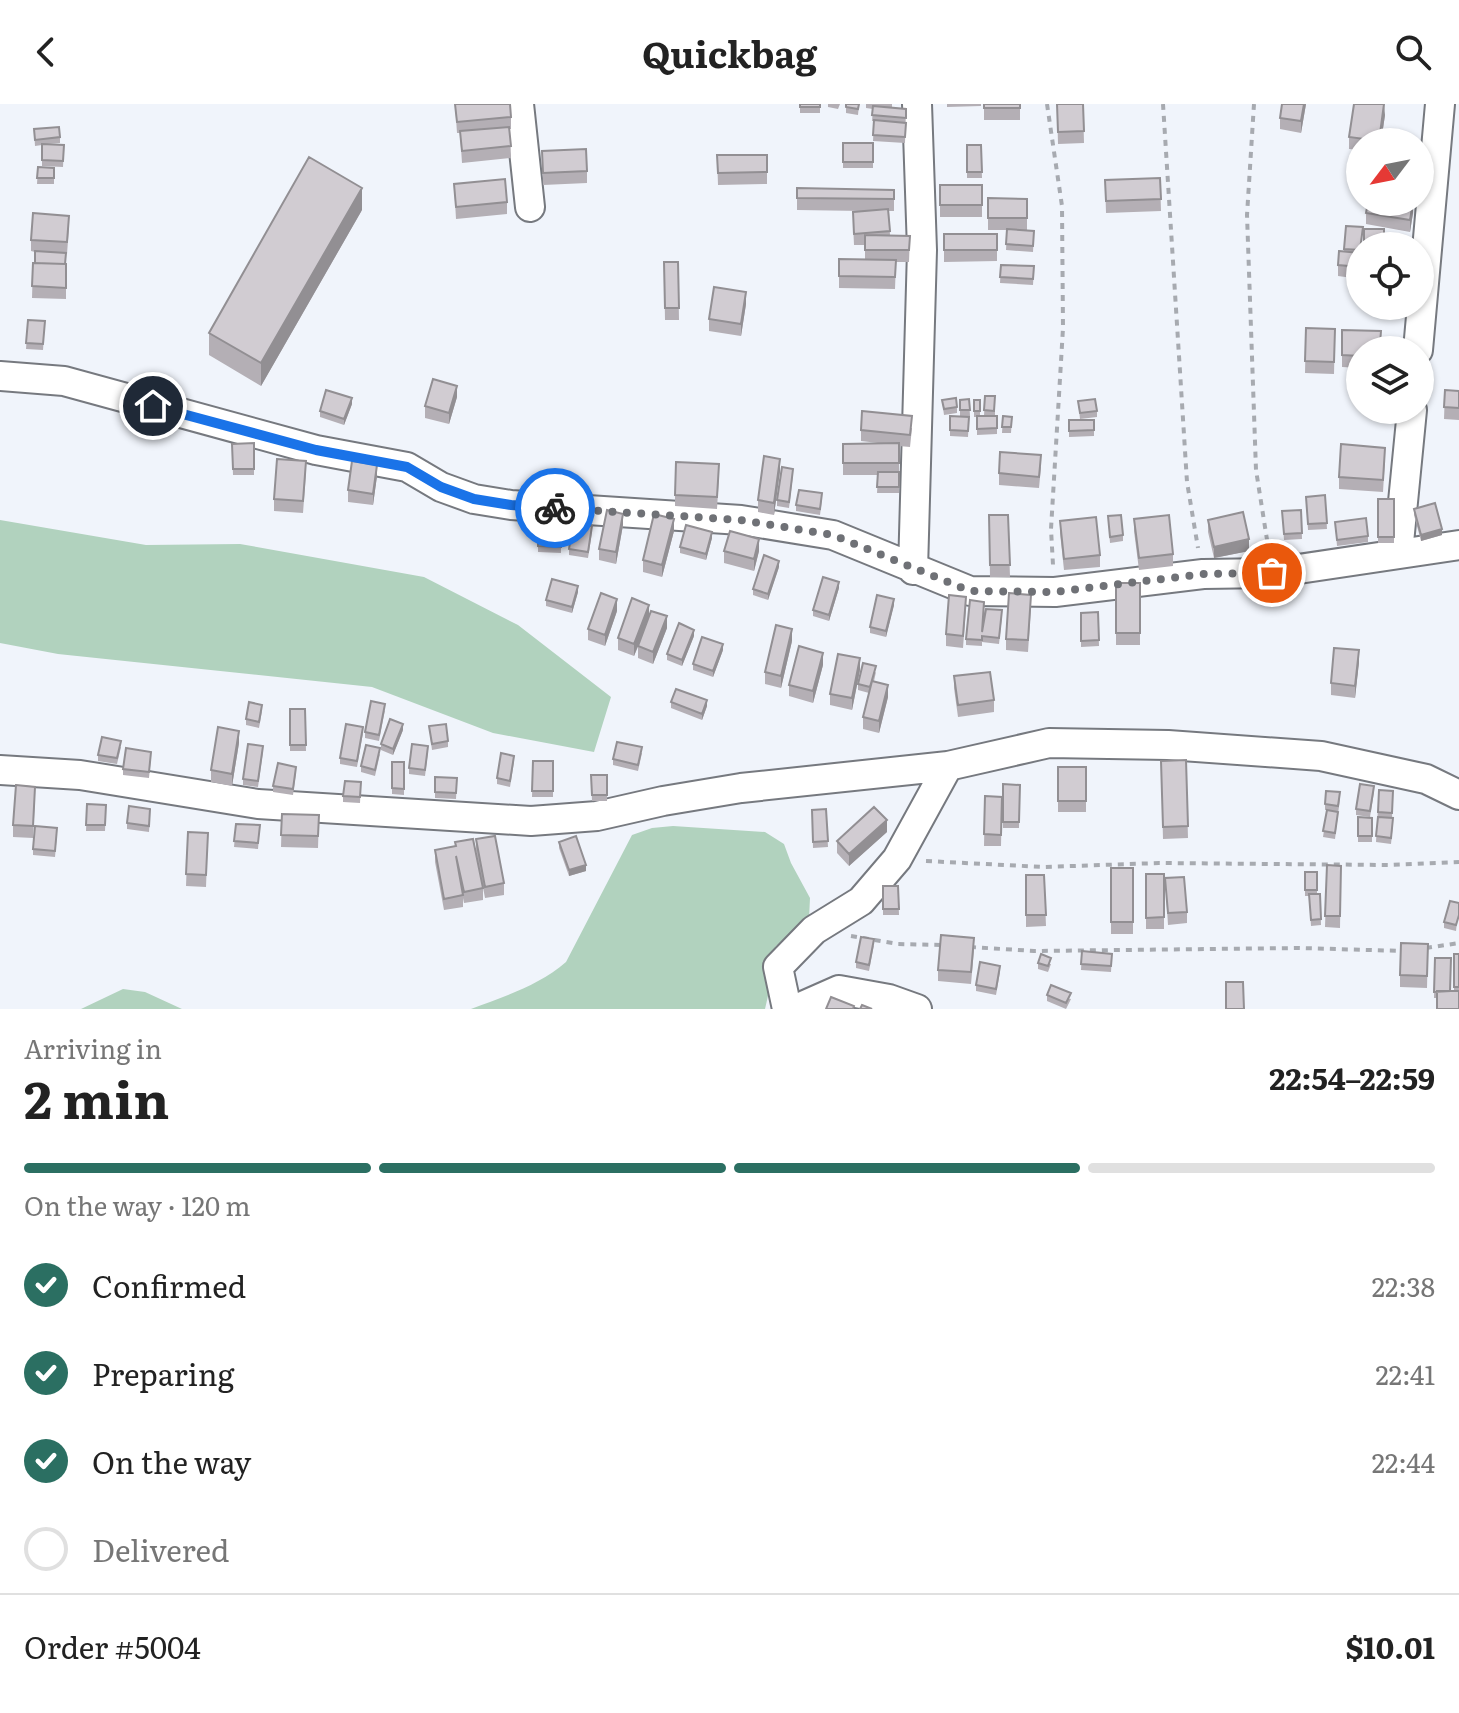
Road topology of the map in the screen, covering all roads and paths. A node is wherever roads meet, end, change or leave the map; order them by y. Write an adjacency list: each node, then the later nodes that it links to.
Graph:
1 (519, 104): 7 (street)
2 (917, 104): 13 (street)
3 (1047, 104): 16 (path)
4 (1163, 104): 15 (path)
5 (1254, 104): 14 (path)
6 (1440, 104): 8 (street)
7 (530, 207)
8 (1419, 336)
9 (0, 376): 13 (street)
10 (1411, 424): 12 (street)
11 (1459, 545): 12 (street)
12 (1398, 553): 14 (street)
13 (913, 570): 16 (street)
14 (1272, 573): 15 (street)
15 (1203, 574): 16 (street)
16 (1055, 592)
17 (948, 766): 18 (street); 19 (street); 20 (street)
18 (0, 770)
19 (1459, 795)
20 (897, 859): 21 (path); 22 (street)
21 (1459, 862)
22 (814, 930): 25 (path); 26 (street)
23 (1459, 943): 24 (path)
24 (1423, 948)
25 (1410, 950)
26 (787, 1009)
27 (796, 1009): 28 (street)
28 (917, 1009)

